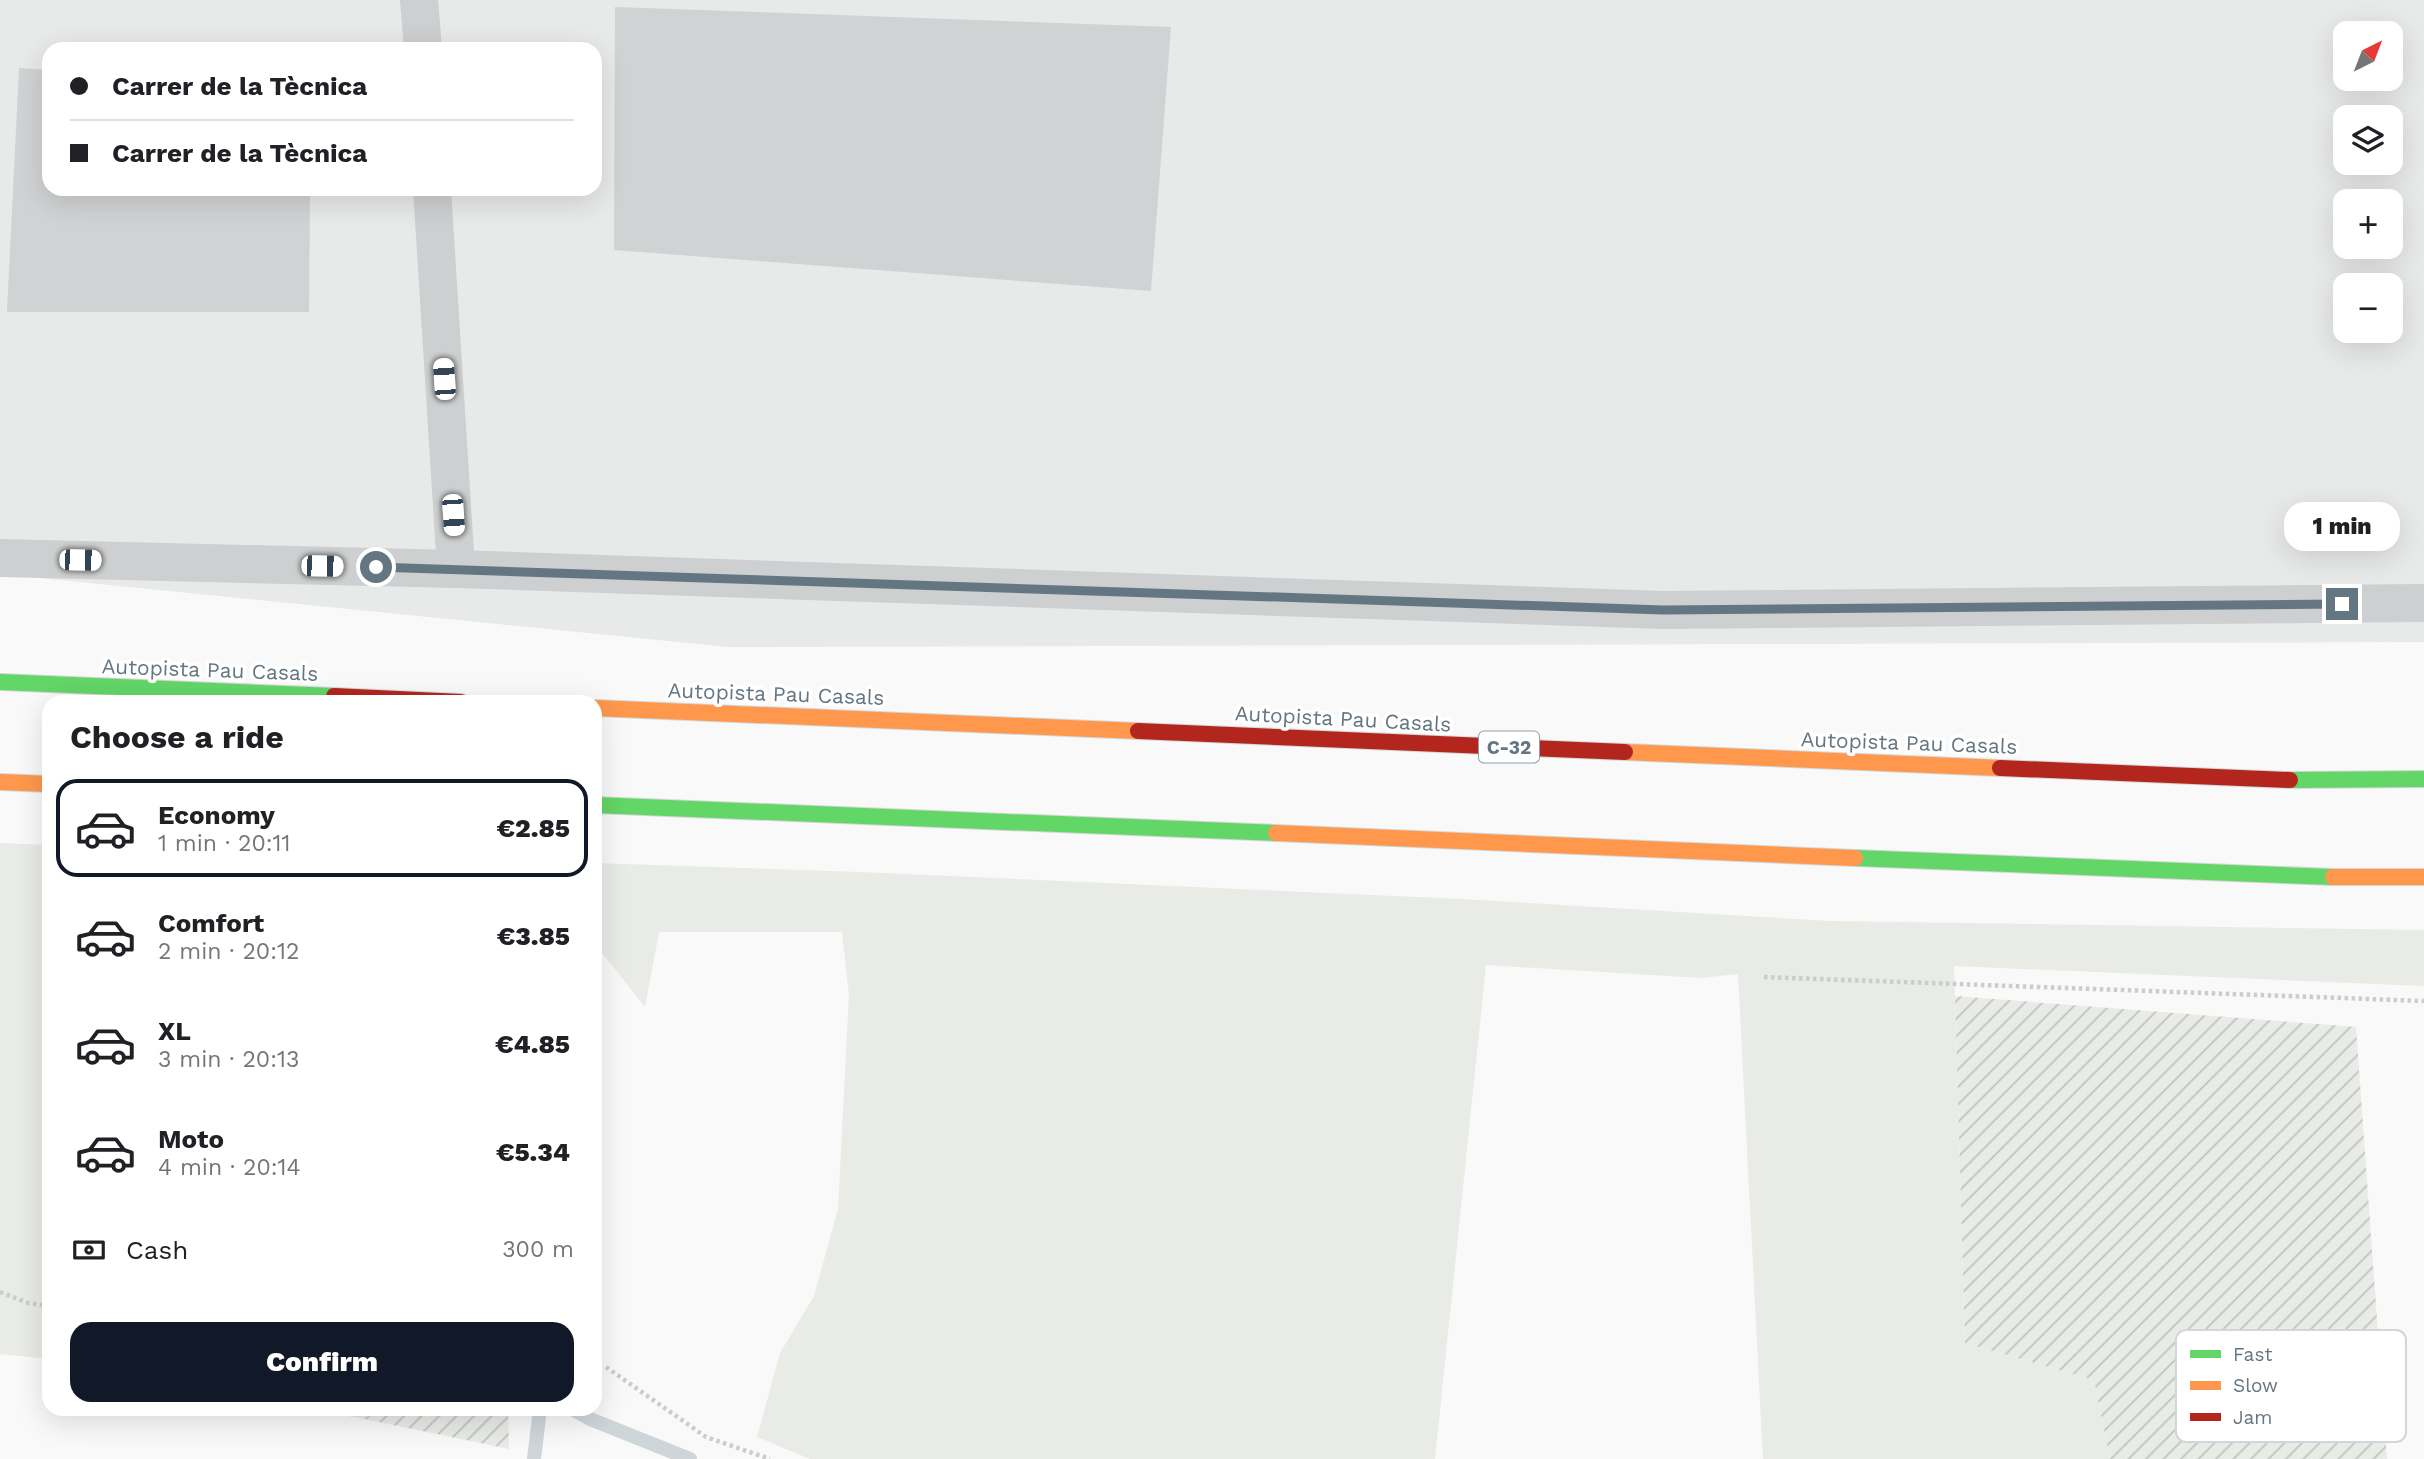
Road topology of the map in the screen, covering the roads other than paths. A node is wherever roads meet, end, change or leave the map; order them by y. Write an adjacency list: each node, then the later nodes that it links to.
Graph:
1 (419, 0): 2 (street)
2 (422, 42)
3 (432, 196): 5 (street)
4 (0, 558): 5 (street)
5 (456, 569): 6 (street)
6 (2424, 603)
7 (0, 682): 8 (highway, Autopista Pau Casals)
8 (300, 695)
9 (602, 708): 10 (highway, Autopista Pau Casals / C-32)
10 (2424, 779)
11 (0, 782): 12 (highway)
12 (42, 784)
13 (602, 805): 14 (highway)
14 (2424, 877)

